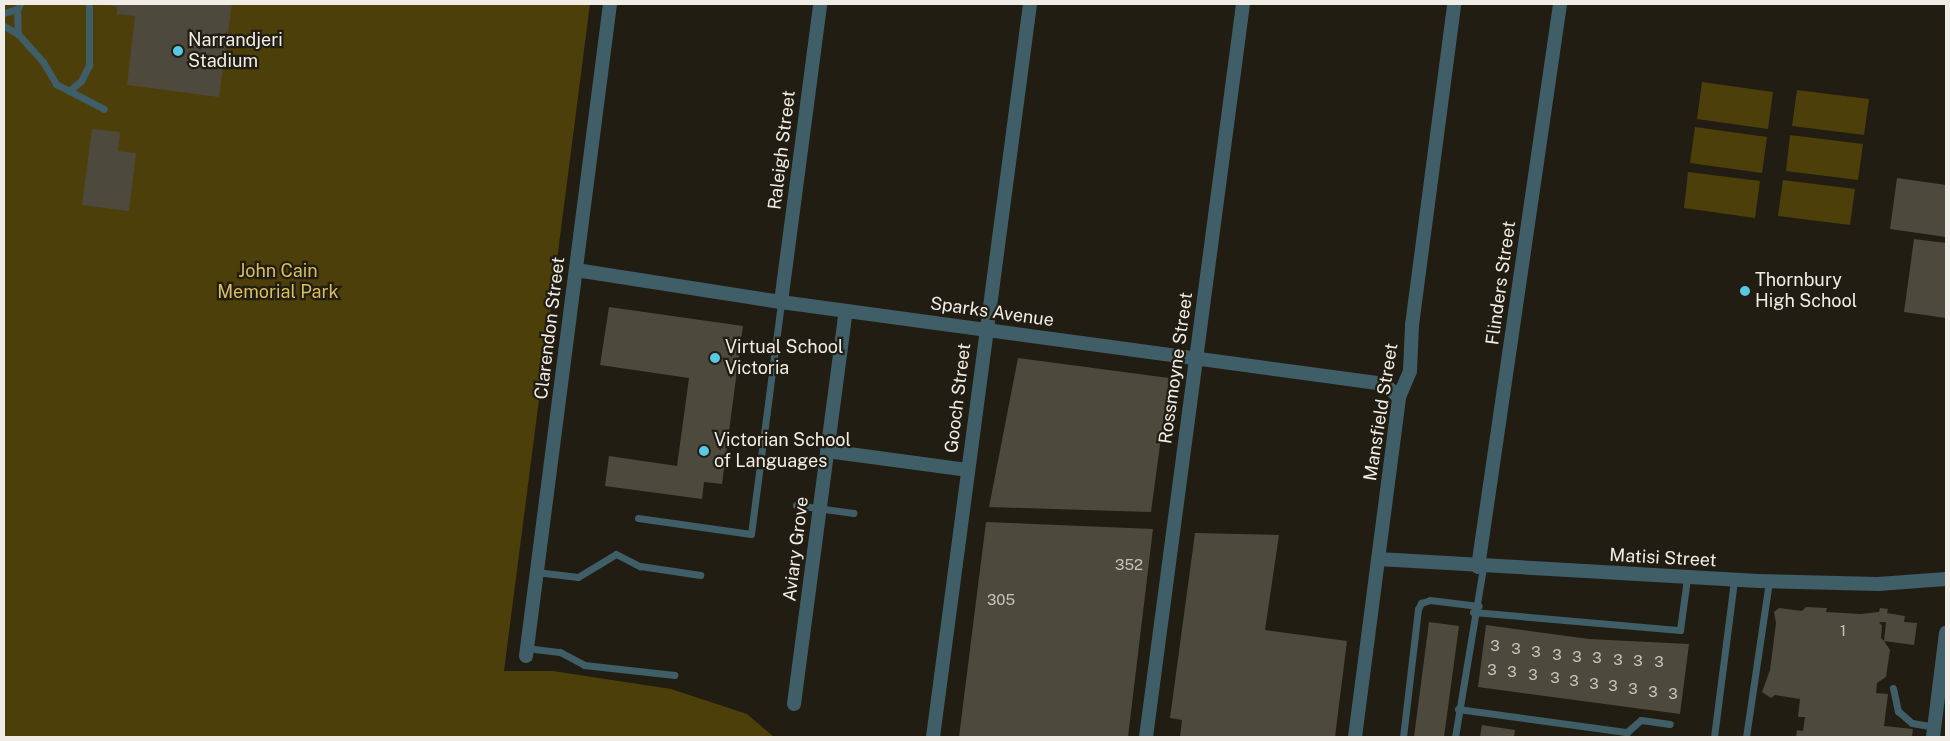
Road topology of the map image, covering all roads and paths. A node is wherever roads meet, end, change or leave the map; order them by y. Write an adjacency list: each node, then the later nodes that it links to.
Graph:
1 (89, 4): 12 (lane)
2 (610, 4): 14 (street, Clarendon Street)
3 (820, 4): 15 (street, Raleigh Street)
4 (1030, 4): 17 (street, Gooch Street)
5 (1243, 4): 18 (street, Rossmoyne Street)
6 (1454, 4): 19 (street, Mansfield Street)
7 (1560, 4): 27 (street, Flinders Street)
8 (18, 6): 9 (lane); 11 (lane)
9 (4, 13)
10 (4, 26): 11 (lane)
11 (18, 34): 12 (lane)
12 (70, 91): 13 (lane)
13 (104, 109)
14 (576, 270): 15 (street, Sparks Avenue); 28 (street, Clarendon Street)
15 (780, 302): 16 (street, Sparks Avenue); 25 (lane)
16 (846, 311): 17 (street, Sparks Avenue); 20 (street, Aviary Grove)
17 (986, 329): 18 (street, Sparks Avenue); 21 (street, Gooch Street)
18 (1196, 358): 19 (street, Sparks Avenue); 46 (street, Rossmoyne Street)
19 (1399, 398): 26 (street, Mansfield Street)
20 (828, 451): 21 (street); 23 (street, Aviary Grove)
21 (968, 470): 45 (street, Gooch Street)
22 (796, 506): 23 (lane)
23 (820, 508): 24 (lane); 40 (street, Aviary Grove)
24 (852, 513)
25 (638, 518)
26 (1378, 559): 27 (street, Matisi Street); 47 (street, Mansfield Street)
27 (1480, 568): 30 (street, Matisi Street); 34 (lane)
28 (536, 572): 29 (lane); 37 (street, Clarendon Street)
29 (700, 575)
30 (1687, 578): 32 (street, Matisi Street); 35 (lane)
31 (1946, 579): 33 (street, Matisi Street)
32 (1734, 580): 33 (street, Matisi Street); 50 (lane)
33 (1769, 582): 51 (lane)
34 (1479, 606): 35 (lane); 48 (lane)
35 (1473, 612): 41 (lane)
36 (1946, 633): 43 (street)
37 (526, 652): 38 (lane)
38 (674, 675)
39 (1894, 688): 43 (lane)
40 (794, 704)
41 (1458, 709): 44 (lane); 49 (lane)
42 (1670, 724): 44 (lane)
43 (1933, 732)
44 (1627, 735)
45 (933, 737)
46 (1146, 737)
47 (1355, 737)
48 (1403, 737)
49 (1455, 737)
50 (1714, 737)
51 (1746, 737)

